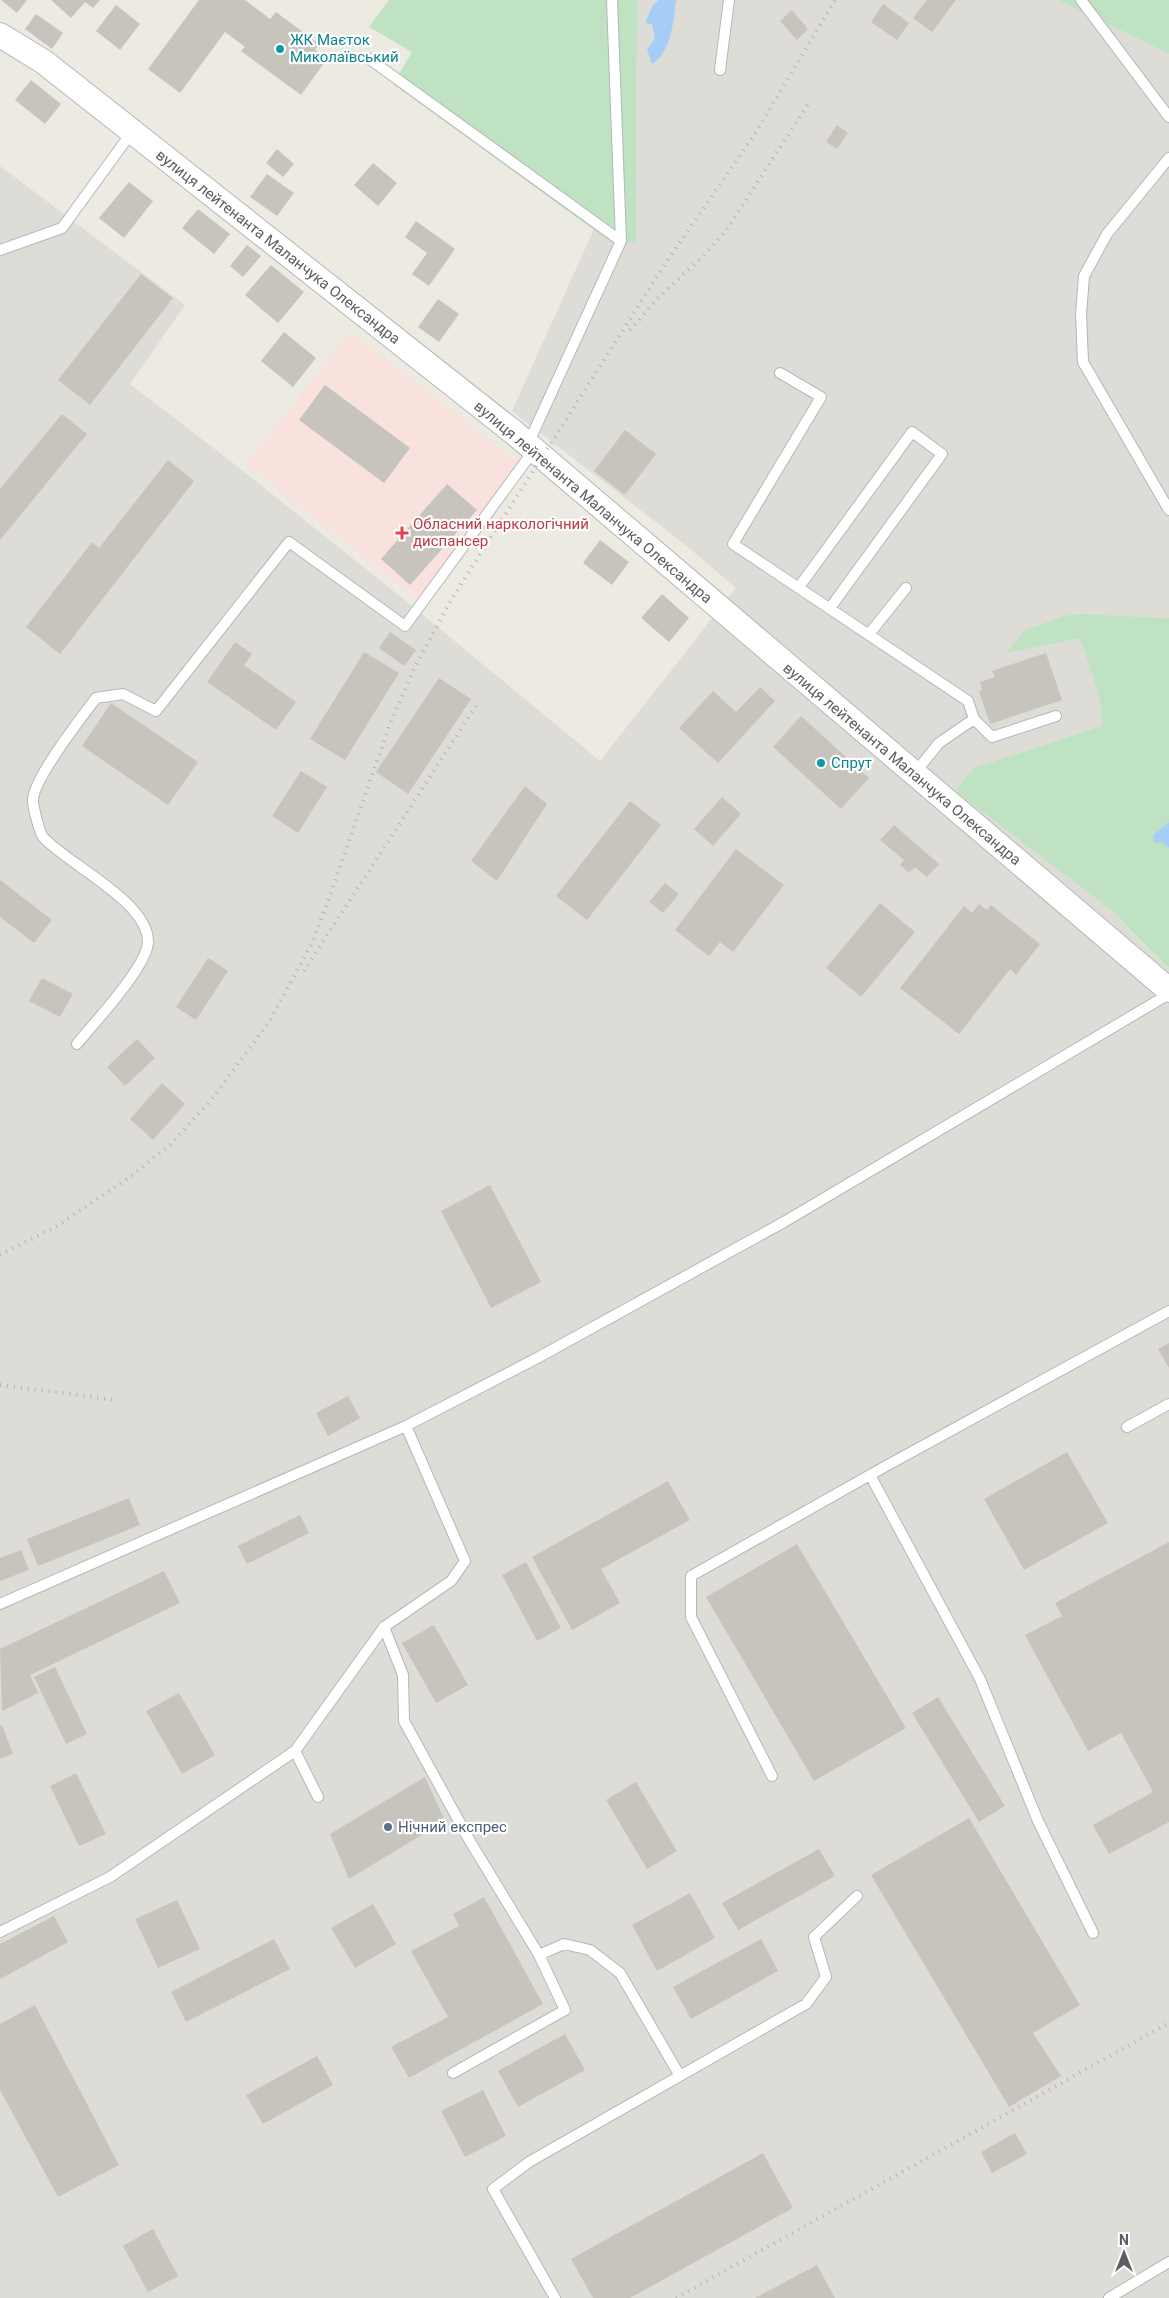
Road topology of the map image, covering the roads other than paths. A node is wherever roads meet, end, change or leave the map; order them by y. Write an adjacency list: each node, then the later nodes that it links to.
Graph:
1 (612, 0): 10 (lane)
2 (728, 0): 6 (lane)
3 (1081, 0): 7 (lane)
4 (0, 35): 8 (street, вулиця лейтенанта Маланчука Олександра)
5 (368, 58): 10 (lane)
6 (720, 70)
7 (1169, 117)
8 (132, 132): 11 (lane); 13 (street, вулиця лейтенанта Маланчука Олександра)
9 (1169, 158): 14 (lane)
10 (621, 241): 13 (lane)
11 (0, 250)
12 (780, 373): 15 (lane)
13 (531, 448): 21 (street, вулиця лейтенанта Маланчука Олександра); 24 (lane)
14 (1169, 510)
15 (799, 587): 17 (lane); 17 (lane)
16 (906, 588): 18 (lane)
17 (830, 608): 18 (lane)
18 (869, 634): 20 (lane)
19 (1056, 716): 20 (lane)
20 (974, 718): 21 (lane)
21 (914, 774): 22 (street, вулиця лейтенанта Маланчука Олександра)
22 (1169, 990)
23 (1169, 994): 27 (lane)
24 (77, 1044)
25 (1169, 1311): 29 (lane)
26 (1169, 1404): 28 (lane)
27 (406, 1426): 30 (lane); 31 (lane)
28 (1127, 1427)
29 (870, 1475): 33 (lane); 37 (lane)
30 (0, 1604)
31 (384, 1627): 32 (lane); 38 (lane)
32 (295, 1751): 34 (lane); 36 (lane)
33 (772, 1776)
34 (318, 1797)
35 (857, 1896): 40 (lane)
36 (0, 1932)
37 (1093, 1933)
38 (539, 1955): 39 (lane); 40 (lane)
39 (452, 2073)
40 (680, 2076): 42 (lane)
41 (1169, 2262): 43 (lane)
42 (555, 2298)
43 (1109, 2298)

